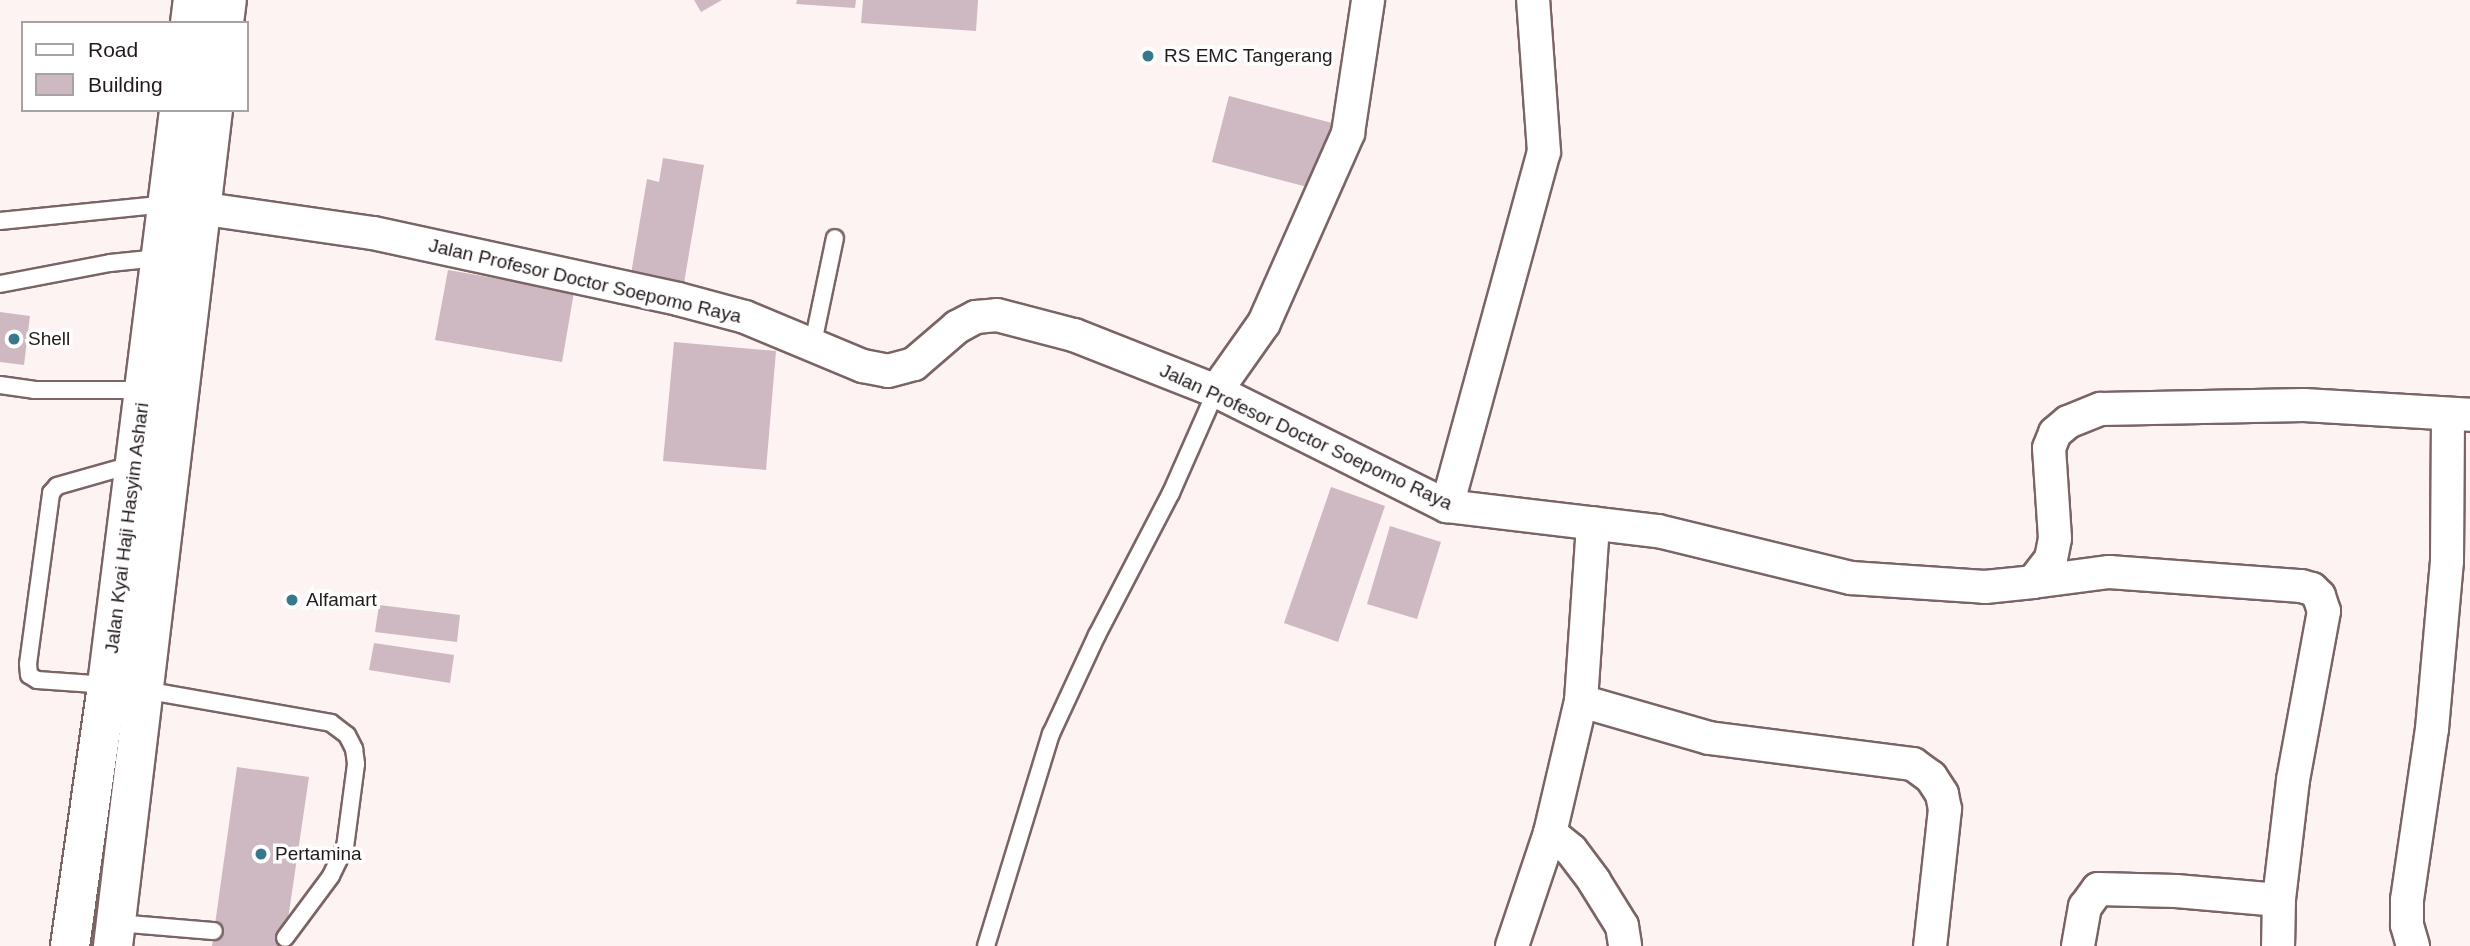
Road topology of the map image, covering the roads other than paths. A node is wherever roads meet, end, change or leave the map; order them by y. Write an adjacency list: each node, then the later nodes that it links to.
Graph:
1 (193, 0): 5 (main road)
2 (227, 0): 6 (main road)
3 (1368, 0): 17 (street)
4 (1532, 0): 20 (street)
5 (190, 21)
6 (224, 21)
7 (179, 112): 9 (main road, Jalan Kyai Haji Hasyim Ashari)
8 (212, 112): 9 (main road, Jalan Kyai Haji Hasyim Ashari)
9 (184, 206): 10 (lane); 12 (main road, Jalan Kyai Haji Hasyim Ashari); 14 (street, Jalan Profesor Doctor Soepomo Raya); 24 (main road, Jalan Kyai Haji Hasyim Ashari)
10 (0, 221)
11 (835, 238): 14 (lane)
12 (159, 258): 13 (lane); 16 (main road, Jalan Kyai Haji Hasyim Ashari)
13 (0, 284)
14 (813, 343): 17 (street, Jalan Profesor Doctor Soepomo Raya)
15 (0, 385): 16 (lane)
16 (144, 390): 19 (main road, Jalan Kyai Haji Hasyim Ashari)
17 (1216, 391): 20 (street, Jalan Profesor Doctor Soepomo Raya); 32 (lane)
18 (2459, 415): 22 (street); 38 (street)
19 (134, 464): 23 (main road, Jalan Kyai Haji Hasyim Ashari); 23 (lane)
20 (1447, 506): 21 (street, Jalan Profesor Doctor Soepomo Raya)
21 (1593, 523): 22 (street, Jalan Profesor Doctor Soepomo Raya); 25 (street)
22 (2033, 582): 27 (street, Jalan Profesor Doctor Soepomo Raya)
23 (107, 685): 24 (lane); 29 (main road, Jalan Kyai Haji Hasyim Ashari)
24 (146, 691): 30 (main road, Jalan Kyai Haji Hasyim Ashari); 31 (lane)
25 (1581, 701): 26 (street); 35 (street)
26 (1550, 833): 33 (street); 34 (street)
27 (2279, 901): 36 (street); 37 (street, Jalan Profesor Doctor Soepomo Raya)
28 (214, 931): 30 (lane)
29 (72, 932): 30 (main road)
30 (114, 935)
31 (285, 938)
32 (986, 946)
33 (1512, 946)
34 (1625, 946)
35 (1930, 946)
36 (2078, 946)
37 (2278, 946)
38 (2413, 946)

